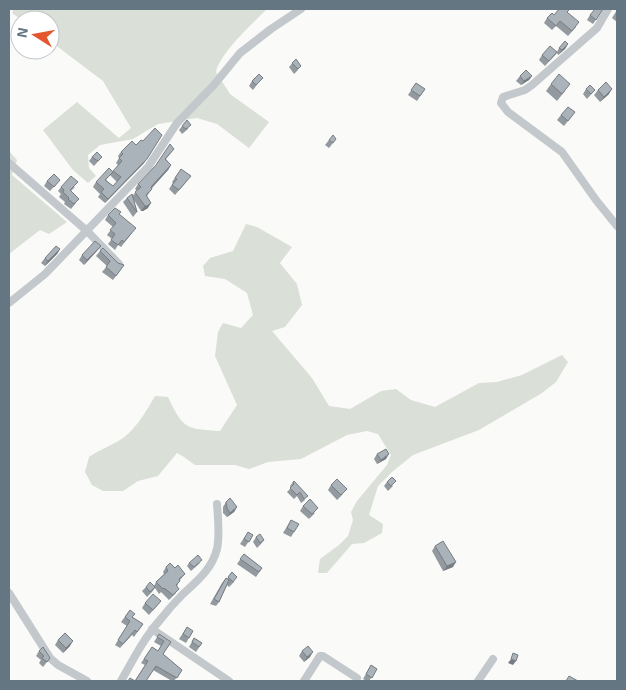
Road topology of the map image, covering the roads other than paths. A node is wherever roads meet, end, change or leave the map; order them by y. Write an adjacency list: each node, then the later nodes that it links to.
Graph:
1 (300, 9): 5 (street)
2 (608, 9): 4 (street)
3 (9, 163): 5 (street)
4 (617, 226)
5 (87, 231): 6 (street); 7 (street)
6 (119, 264)
7 (9, 303)
8 (217, 504): 10 (street)
9 (9, 593): 13 (street)
10 (152, 629): 14 (street); 15 (street)
11 (493, 659): 17 (street)
12 (357, 678): 16 (street)
13 (87, 681)
14 (121, 681)
15 (229, 681)
16 (304, 681)
17 (478, 681)

